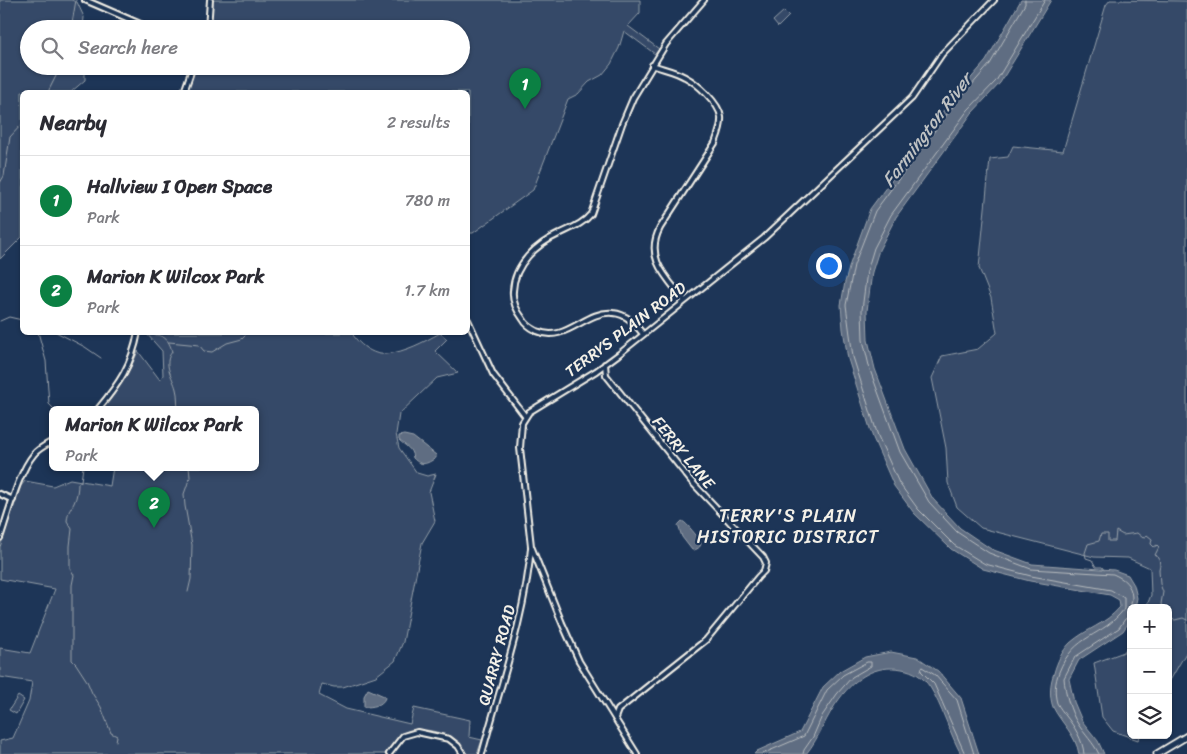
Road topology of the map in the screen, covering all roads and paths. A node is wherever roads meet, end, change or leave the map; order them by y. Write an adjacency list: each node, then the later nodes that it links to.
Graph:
1 (86, 0): 5 (street)
2 (210, 0): 6 (street)
3 (704, 0): 7 (street)
4 (994, 0): 10 (street, TERRYS PLAIN ROAD)
5 (132, 20)
6 (209, 20)
7 (652, 65): 10 (street); 12 (street)
8 (190, 75): 9 (street)
9 (185, 90)
10 (684, 300): 12 (street, TERRYS PLAIN ROAD)
11 (470, 324): 18 (street)
12 (643, 334): 14 (street, TERRYS PLAIN ROAD)
13 (137, 335): 17 (street)
14 (605, 364): 15 (street, TERRYS PLAIN ROAD); 16 (street)
15 (596, 371): 16 (street); 18 (street, TERRYS PLAIN ROAD)
16 (606, 374): 26 (street, FERRY LANE)
17 (100, 406)
18 (525, 416): 23 (street)
19 (49, 443): 21 (street)
20 (0, 494): 21 (street)
21 (13, 500): 22 (street)
22 (0, 538)
23 (531, 546): 24 (street); 25 (street, QUARRY ROAD)
24 (537, 560): 25 (street); 27 (street)
25 (530, 561): 32 (street, QUARRY ROAD)
26 (618, 710): 27 (street); 28 (street)
27 (610, 711): 28 (street)
28 (614, 719): 33 (street)
29 (1187, 736): 34 (highway)
30 (390, 754): 31 (street)
31 (463, 754)
32 (482, 754)
33 (637, 754)
34 (1157, 754)

